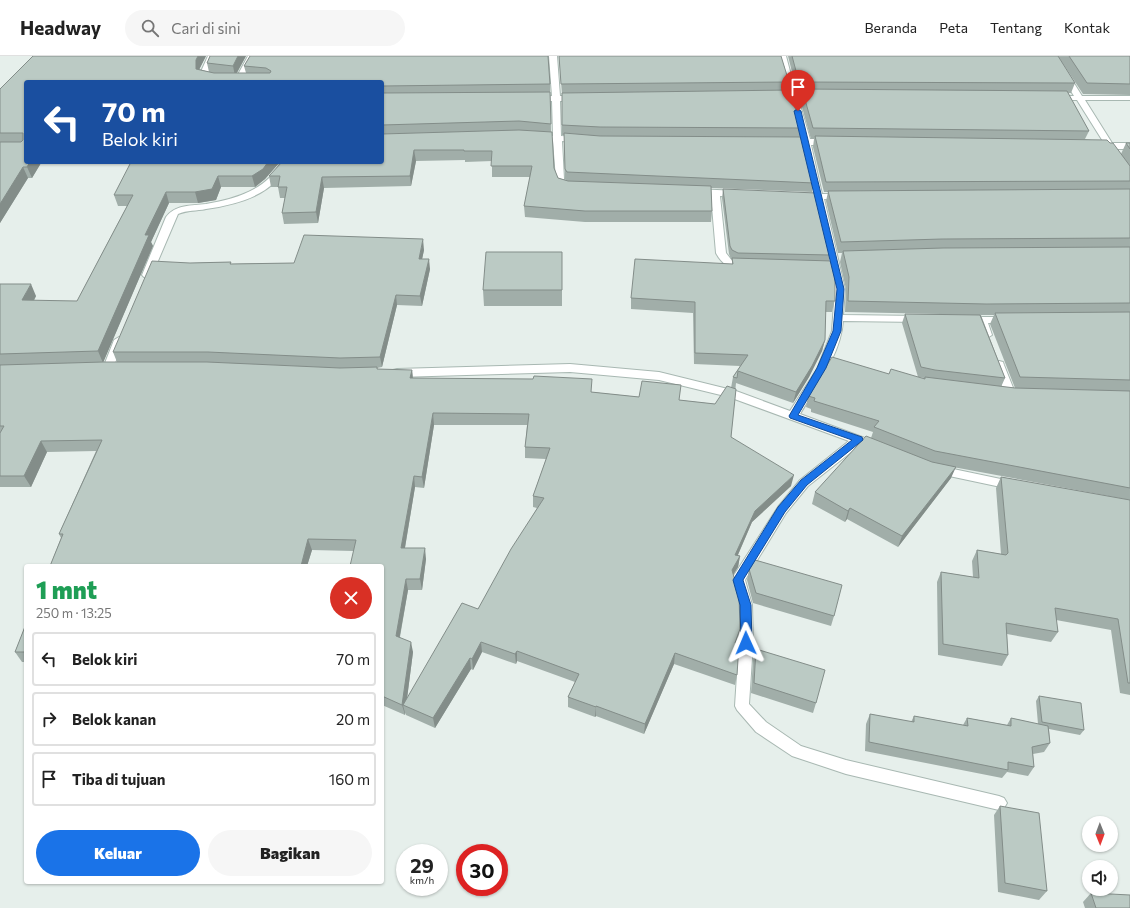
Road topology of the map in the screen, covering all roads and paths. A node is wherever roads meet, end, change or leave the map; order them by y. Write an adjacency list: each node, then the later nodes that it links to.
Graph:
1 (212, 56): 2 (street)
2 (252, 56)
3 (553, 56): 14 (street)
4 (782, 56): 7 (street)
5 (1053, 56): 11 (street)
6 (770, 96): 7 (street)
7 (794, 96): 8 (street); 19 (street)
8 (825, 96)
9 (588, 98): 14 (street)
10 (1048, 98): 11 (street)
11 (1080, 98): 12 (street); 22 (street)
12 (1130, 98)
13 (529, 99): 14 (street)
14 (557, 99): 16 (street)
15 (527, 137): 16 (street)
16 (556, 139): 17 (street); 26 (street)
17 (585, 140)
18 (782, 142): 19 (street)
19 (806, 142): 20 (street); 31 (street)
20 (837, 142)
21 (1087, 146): 22 (street)
22 (1109, 146): 23 (street); 25 (street)
23 (1130, 146)
24 (284, 164): 34 (street)
25 (1130, 175)
26 (579, 187)
27 (685, 192): 28 (street)
28 (715, 193): 29 (street); 33 (street)
29 (747, 194)
30 (795, 196): 31 (street)
31 (818, 197): 32 (street); 35 (street)
32 (850, 197)
33 (750, 266)
34 (144, 282)
35 (838, 318): 36 (street); 41 (street)
36 (934, 319)
37 (1021, 320): 39 (street)
38 (123, 332): 44 (street)
39 (990, 342)
40 (996, 357): 48 (street)
41 (825, 361): 42 (street); 50 (street)
42 (838, 364)
43 (94, 368): 44 (street)
44 (108, 368): 45 (street)
45 (124, 368)
46 (387, 374): 50 (street)
47 (994, 392): 48 (street)
48 (1010, 394): 49 (street)
49 (1032, 394)
50 (793, 416): 51 (street)
51 (859, 440): 52 (street); 55 (street)
52 (886, 451)
53 (928, 468): 54 (street)
54 (1026, 488)
55 (999, 802)

